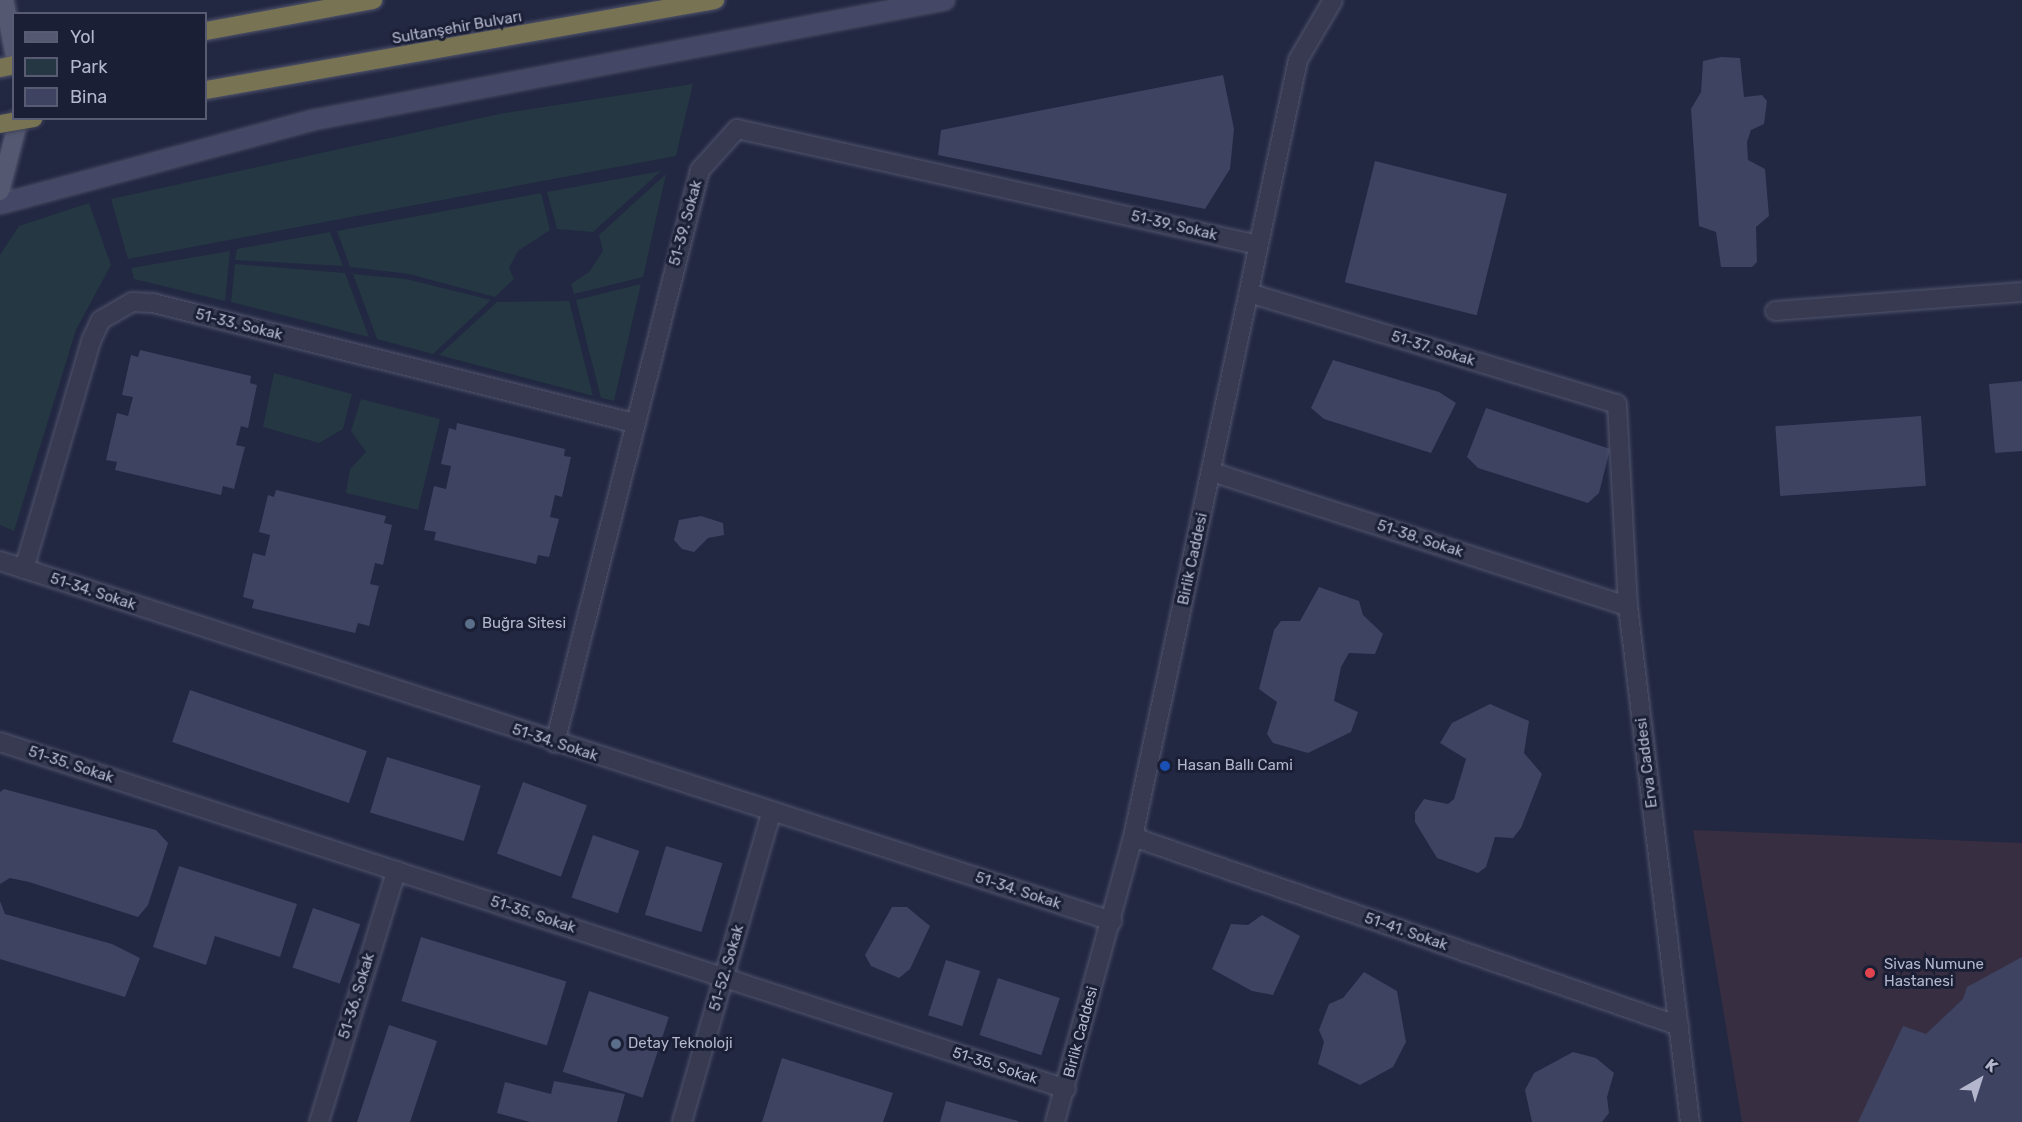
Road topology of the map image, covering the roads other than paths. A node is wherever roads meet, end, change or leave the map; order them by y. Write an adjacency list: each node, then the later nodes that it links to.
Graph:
1 (4, 0): 7 (main road)
2 (374, 0): 6 (highway)
3 (715, 0): 8 (highway, Sultanşehir Bulvarı)
4 (945, 0): 13 (main road)
5 (1333, 0): 14 (street, Birlik Caddesi)
6 (207, 30)
7 (12, 41)
8 (207, 90)
9 (18, 120): 12 (main road)
10 (22, 120): 11 (highway, bridge)
11 (0, 124)
12 (0, 191)
13 (0, 204)
14 (1258, 245): 16 (street, Birlik Caddesi); 19 (street, 51-39. Sokak)
15 (2022, 292): 17 (street)
16 (1249, 293): 18 (street, 51-37. Sokak); 20 (street, Birlik Caddesi)
17 (1774, 311)
18 (1617, 404): 23 (street, Erva Caddesi)
19 (634, 423): 22 (street, 51-33. Sokak); 25 (street, 51-39. Sokak)
20 (1212, 472): 23 (street, 51-38. Sokak); 27 (street, Birlik Caddesi)
21 (0, 561): 22 (street, 51-34. Sokak)
22 (24, 569): 25 (street, 51-34. Sokak)
23 (1628, 606): 31 (street, Erva Caddesi)
24 (0, 742): 28 (street, 51-35. Sokak)
25 (555, 743): 26 (street, 51-34. Sokak)
26 (771, 813): 29 (street, 51-34. Sokak); 30 (street, 51-52. Sokak)
27 (1133, 837): 29 (street, Birlik Caddesi); 31 (street, 51-41. Sokak)
28 (396, 871): 30 (street, 51-35. Sokak); 33 (street, 51-36. Sokak)
29 (1112, 921): 32 (street, Birlik Caddesi)
30 (724, 978): 32 (street, 51-35. Sokak); 34 (street, 51-52. Sokak)
31 (1679, 1026): 36 (street, Erva Caddesi)
32 (1066, 1089): 35 (street, Birlik Caddesi)
33 (319, 1122)
34 (682, 1122)
35 (1055, 1122)
36 (1690, 1122)

